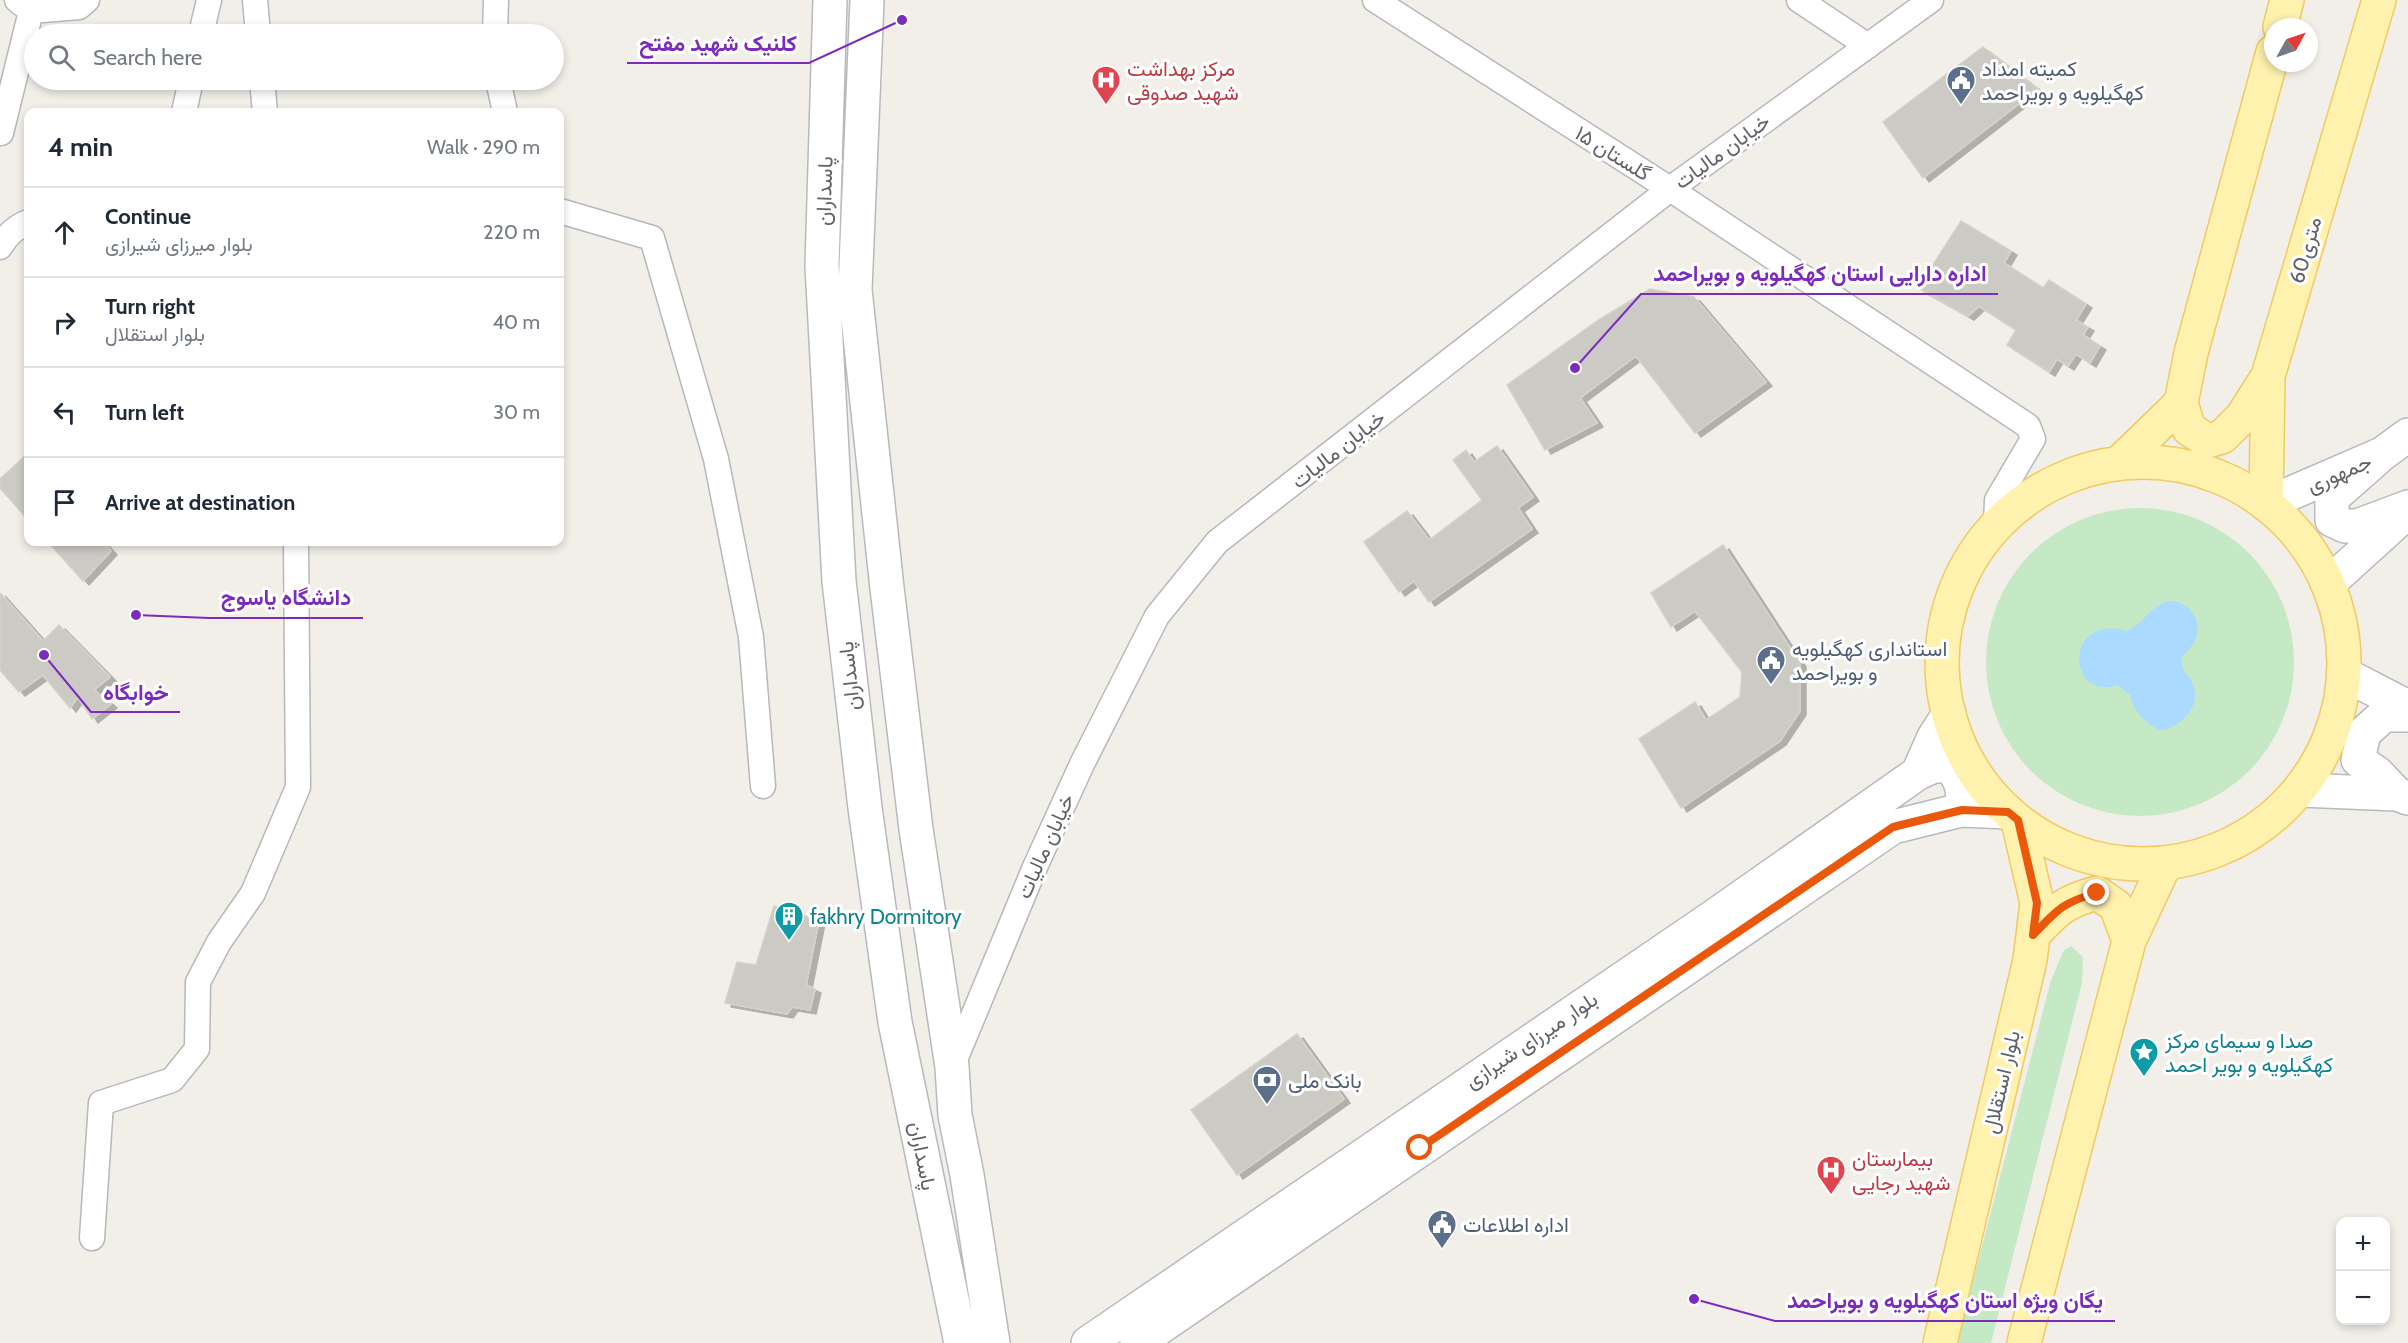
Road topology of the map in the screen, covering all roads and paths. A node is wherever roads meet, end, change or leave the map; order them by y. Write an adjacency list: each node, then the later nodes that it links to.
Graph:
1 (87, 0): 12 (street)
2 (209, 0): 14 (street)
3 (255, 0): 15 (street)
4 (496, 0): 16 (street)
5 (830, 0): 55 (main road, پاسداران)
6 (867, 0): 54 (main road, پاسداران)
7 (1375, 0): 26 (street, گلستان ۱۵)
8 (1799, 0): 17 (street)
9 (1931, 0): 17 (street, خیابان مالیات)
10 (2287, 0): 13 (main road)
11 (2379, 0): 30 (main road, 60متری)
12 (24, 5): 25 (street)
13 (2282, 18)
14 (203, 24)
15 (257, 24)
16 (495, 24)
17 (1868, 46): 26 (street, خیابان مالیات)
18 (2268, 72): 31 (main road)
19 (189, 90): 22 (street)
20 (263, 90): 23 (street)
21 (500, 90): 24 (street)
22 (185, 108)
23 (265, 108)
24 (504, 108)
25 (1, 133)
26 (1670, 189): 38 (street, گلستان ۱۵); 54 (street, خیابان مالیات)
27 (564, 212): 46 (street)
28 (24, 224): 29 (street)
29 (0, 248)
30 (2268, 376): 31 (main road); 35 (main road, 60متری)
31 (2181, 404): 34 (main road)
32 (2408, 435): 33 (main road, جمهوری)
33 (2382, 454): 35 (main road, جمهوری); 36 (main road)
34 (2119, 463): 35 (main road); 38 (main road)
35 (2266, 504): 40 (main road)
36 (2408, 507)
37 (2408, 512): 40 (main road)
38 (1996, 525): 43 (main road)
39 (296, 546): 59 (street)
40 (2328, 584): 41 (main road)
41 (2344, 674): 42 (main road); 47 (main road)
42 (2408, 707)
43 (1949, 714): 45 (main road); 50 (main road)
44 (2408, 715): 48 (main road)
45 (1918, 773): 49 (main road); 61 (main road, بلوار میرزای شیرازی)
46 (764, 786)
47 (2300, 790): 48 (main road); 51 (main road)
48 (2402, 796)
49 (1962, 810): 50 (main road, بلوار میرزای شیرازی); 62 (main road, بلوار میرزای شیرازی)
50 (2013, 816): 51 (main road); 52 (main road, بلوار استقلال)
51 (2165, 864): 53 (main road)
52 (2033, 935): 53 (main road); 63 (main road, بلوار استقلال)
53 (2129, 941): 64 (main road)
54 (952, 1067): 56 (main road, پاسداران)
55 (914, 1111): 56 (main road); 58 (main road, پاسداران)
56 (955, 1115): 57 (main road, پاسداران)
57 (969, 1192): 58 (main road); 60 (main road, پاسداران)
58 (931, 1200): 60 (main road, پاسداران)
59 (92, 1238)
60 (985, 1343)
61 (1088, 1343)
62 (1137, 1343)
63 (1940, 1343)
64 (2024, 1343)

